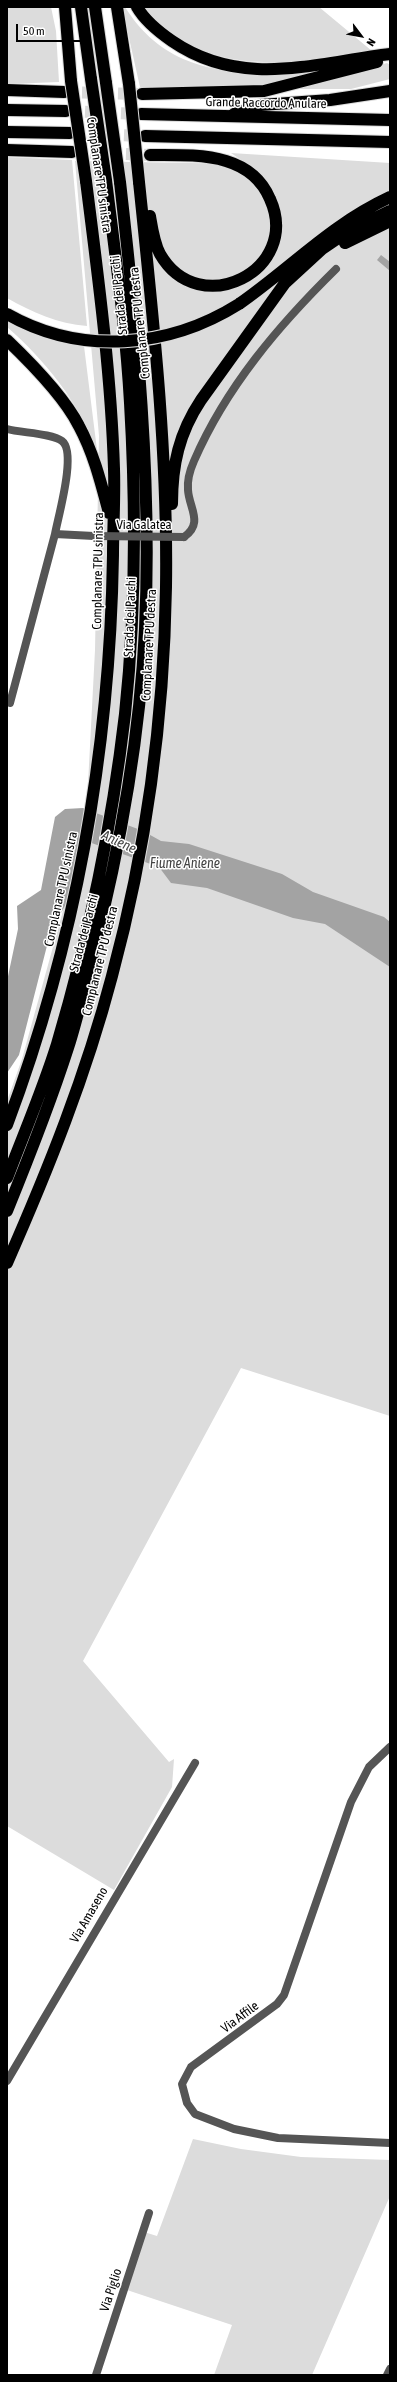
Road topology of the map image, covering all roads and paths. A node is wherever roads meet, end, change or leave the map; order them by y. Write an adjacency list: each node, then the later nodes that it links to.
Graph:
1 (57, 7): 7 (highway)
2 (65, 7): 7 (highway, Complanare TPU sinistra)
3 (81, 7): 38 (highway, Strada dei Parchi, bridge)
4 (95, 7): 38 (highway, Strada dei Parchi, bridge)
5 (117, 7): 25 (highway, Complanare TPU destra, bridge)
6 (138, 7): 8 (highway)
7 (67, 42): 34 (highway, Complanare TPU sinistra, bridge)
8 (390, 54): 12 (highway)
9 (7, 90): 11 (highway)
10 (390, 91): 16 (highway)
11 (64, 92)
12 (142, 94)
13 (7, 110): 14 (highway)
14 (66, 111)
15 (141, 114): 16 (highway, Grande Raccordo Anulare)
16 (230, 116): 17 (highway, Grande Raccordo Anulare)
17 (390, 120)
18 (7, 132): 19 (highway)
19 (70, 133)
20 (145, 136): 21 (highway)
21 (390, 142)
22 (7, 150): 23 (highway)
23 (72, 152)
24 (150, 155): 25 (highway)
25 (140, 195): 36 (highway, Complanare TPU destra)
26 (390, 197): 30 (highway, bridge)
27 (390, 211): 31 (highway)
28 (390, 222): 31 (highway)
29 (336, 269): 35 (street, Via Galatea, bridge)
30 (7, 314)
31 (258, 323): 36 (highway)
32 (7, 340): 34 (highway)
33 (7, 429): 35 (street)
34 (113, 528): 39 (highway, Complanare TPU sinistra)
35 (54, 534): 37 (street)
36 (166, 586): 42 (highway, Complanare TPU destra)
37 (10, 703)
38 (38, 1115): 40 (highway, Strada dei Parchi); 41 (highway, Strada dei Parchi)
39 (7, 1125)
40 (7, 1178)
41 (7, 1211)
42 (7, 1263)
43 (390, 1747): 46 (street, Via Affile)
44 (195, 1763): 45 (street, Via Amaseno)
45 (7, 2081)
46 (390, 2143)
47 (149, 2213): 49 (street, Via Piglio)
48 (390, 2369): 50 (street)
49 (96, 2375)
50 (387, 2375)

